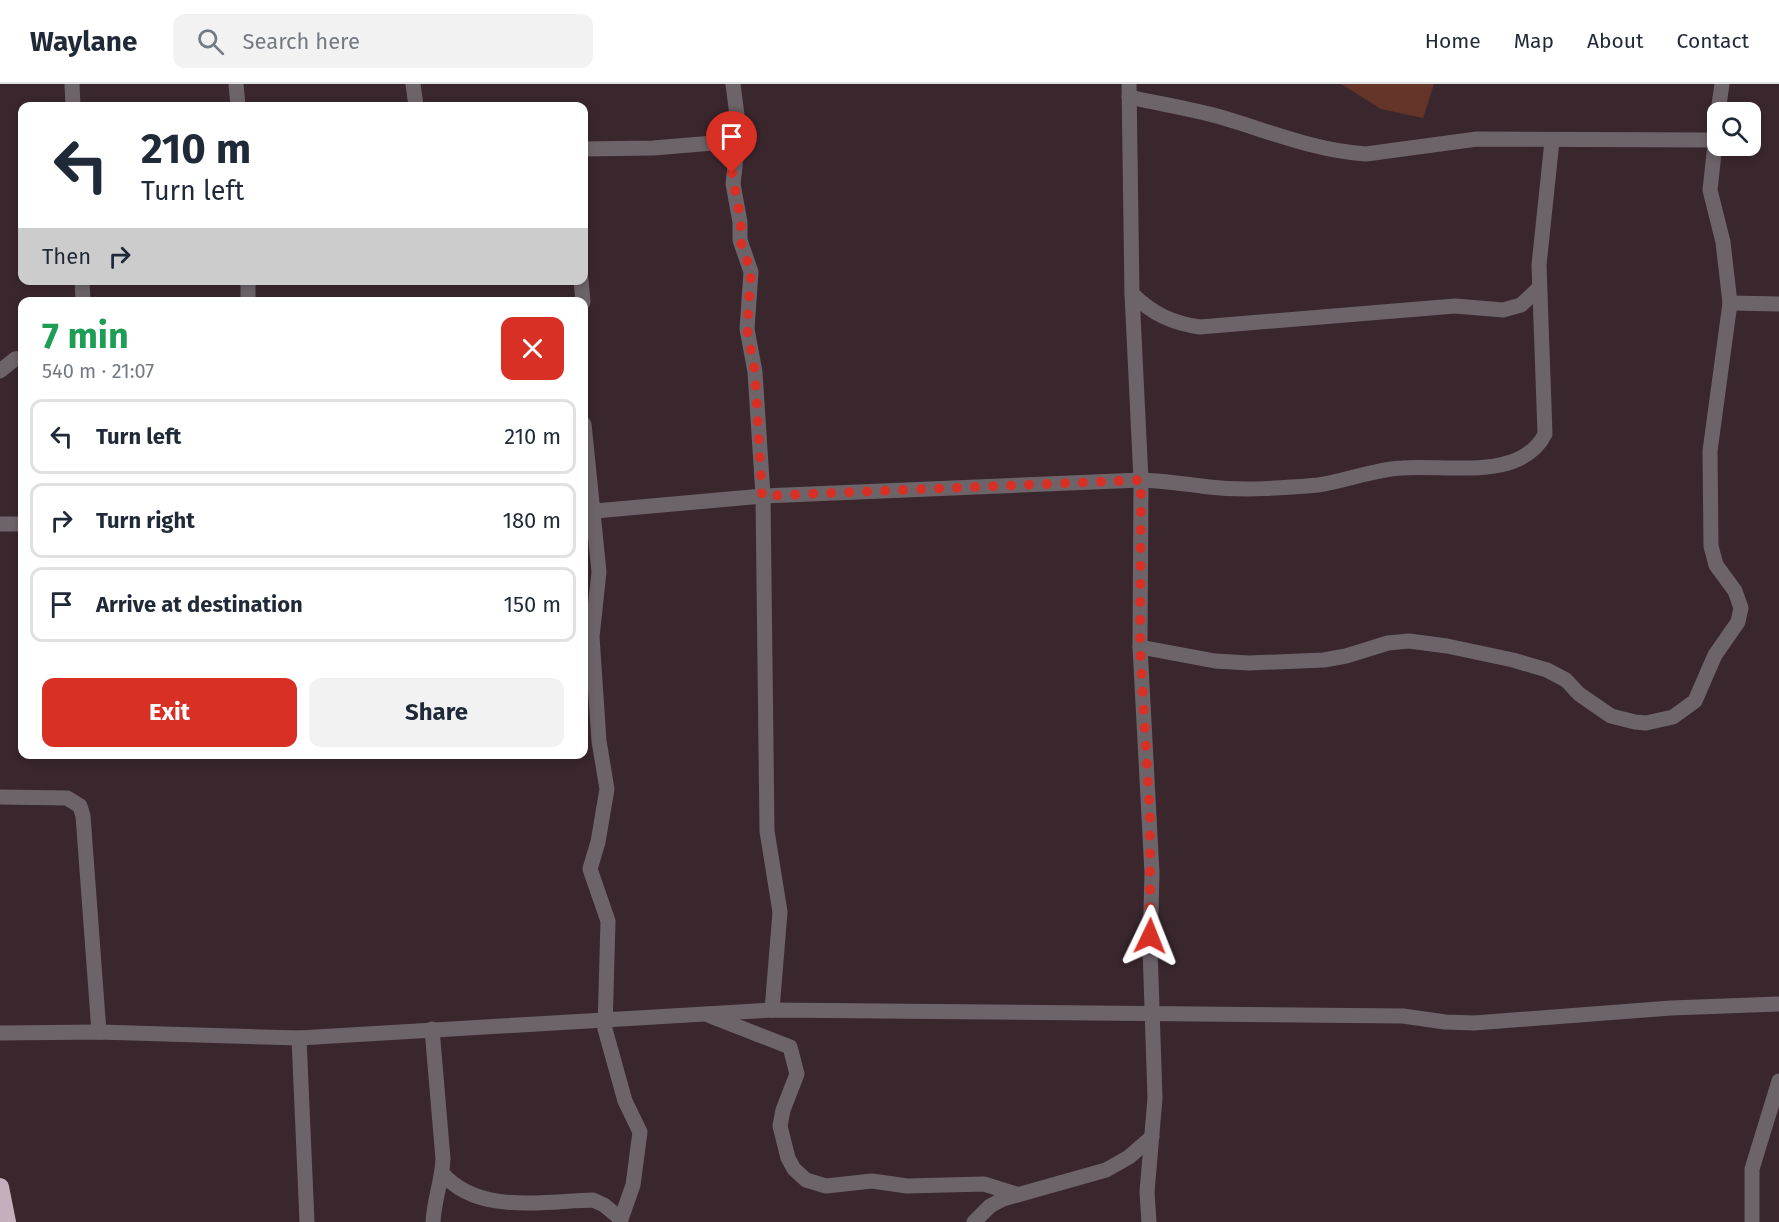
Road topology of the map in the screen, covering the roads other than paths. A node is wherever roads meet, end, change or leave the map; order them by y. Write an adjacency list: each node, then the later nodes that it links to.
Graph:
1 (72, 84): 7 (street)
2 (236, 84): 8 (street)
3 (413, 84): 9 (street)
4 (733, 84): 12 (street)
5 (1722, 84): 10 (street)
6 (1129, 91): 13 (street); 17 (street)
7 (73, 102)
8 (238, 102)
9 (415, 102)
10 (1719, 102)
11 (1707, 140): 13 (street)
12 (738, 141): 14 (street); 23 (street)
13 (1552, 141): 16 (street)
14 (588, 149)
15 (1713, 156): 18 (street)
16 (1538, 289): 17 (street); 22 (street)
17 (1132, 294): 22 (street)
18 (1730, 303): 19 (street); 28 (street)
19 (1779, 304)
20 (18, 358): 21 (street)
21 (0, 371)
22 (1141, 480): 23 (street); 28 (street)
23 (762, 496): 24 (street); 31 (street)
24 (588, 512)
25 (588, 517): 34 (street)
26 (0, 524): 27 (street)
27 (18, 524)
28 (1140, 647): 33 (street)
29 (0, 797): 36 (street)
30 (1779, 1004): 33 (street)
31 (772, 1010): 32 (street); 33 (street)
32 (701, 1012): 34 (street); 43 (street)
33 (1154, 1014): 40 (street)
34 (606, 1018): 35 (street); 44 (street)
35 (432, 1029): 38 (street); 41 (street)
36 (99, 1032): 37 (street); 38 (street)
37 (0, 1033)
38 (299, 1038): 46 (street)
39 (1779, 1081): 50 (street)
40 (1152, 1137): 43 (street); 49 (street)
41 (442, 1173): 44 (street); 47 (street)
42 (0, 1187): 45 (highway)
43 (1016, 1194): 48 (street)
44 (620, 1221)
45 (7, 1222)
46 (307, 1222)
47 (433, 1222)
48 (974, 1222)
49 (1149, 1222)
50 (1752, 1222)

